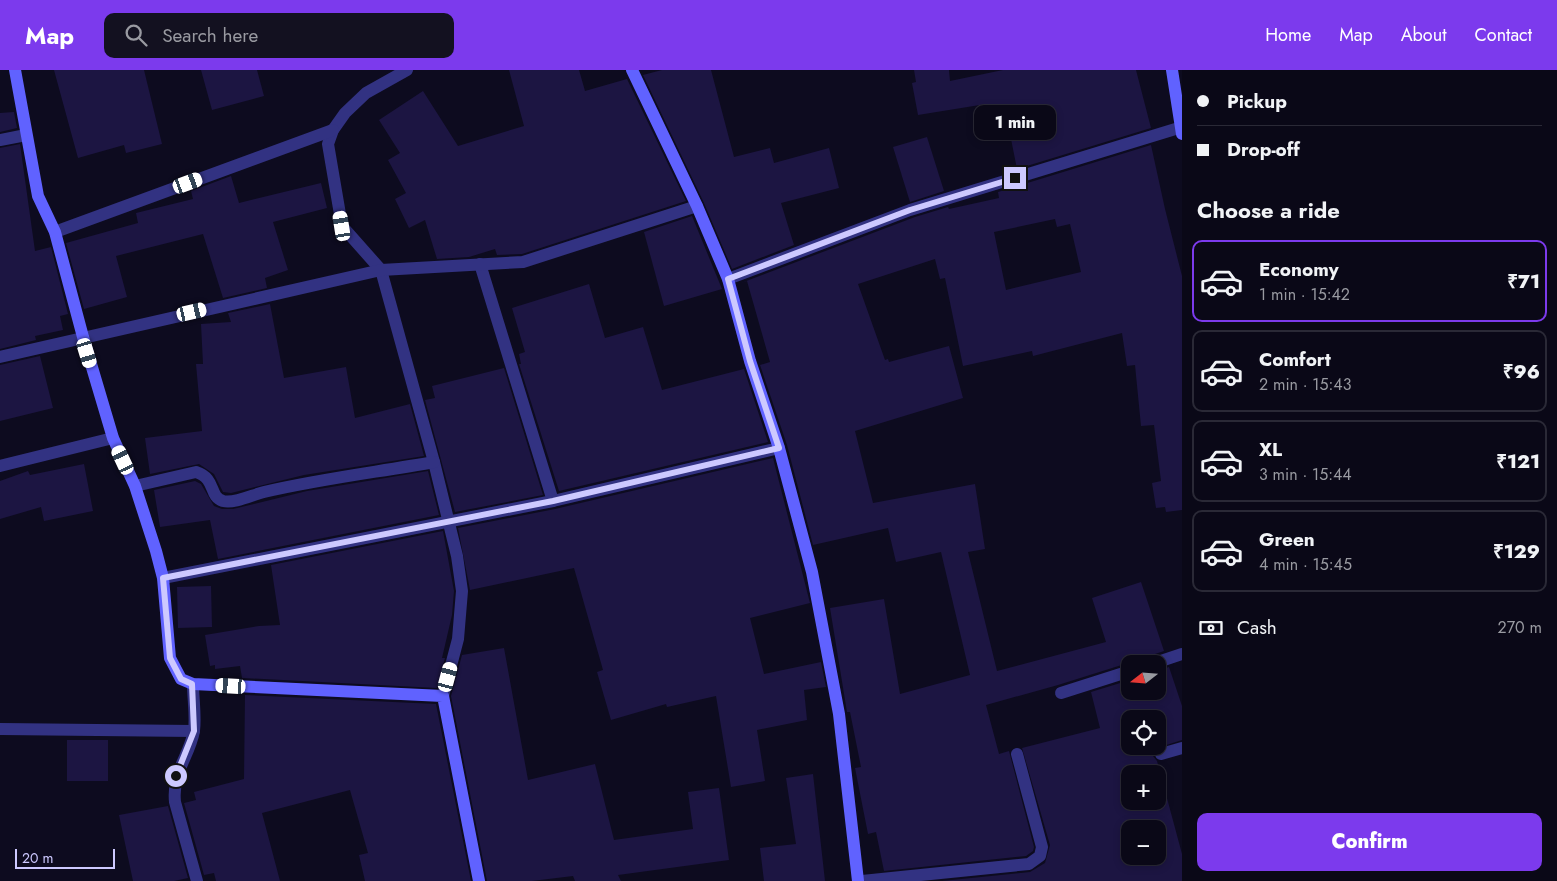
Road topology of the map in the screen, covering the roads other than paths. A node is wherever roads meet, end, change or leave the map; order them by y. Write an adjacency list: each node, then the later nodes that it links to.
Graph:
1 (16, 70): 7 (street)
2 (407, 70): 6 (street)
3 (632, 70): 9 (street)
4 (1172, 70): 5 (street)
5 (1181, 129): 13 (street)
6 (333, 130): 10 (street); 12 (street)
7 (26, 135): 8 (street); 10 (street)
8 (0, 140)
9 (697, 206): 11 (street); 13 (street)
10 (55, 232): 14 (street)
11 (480, 264): 12 (street); 21 (street)
12 (381, 270): 14 (street); 18 (street)
13 (728, 279): 17 (street)
14 (82, 337): 15 (street); 16 (street)
15 (0, 357)
16 (113, 438): 19 (street); 20 (street)
17 (779, 448): 21 (street); 37 (street)
18 (434, 462): 20 (street); 22 (street)
19 (0, 466)
20 (135, 486): 23 (street)
21 (553, 501): 22 (street)
22 (447, 521): 23 (street); 29 (street)
23 (163, 578): 27 (street)
24 (1182, 654): 25 (street)
25 (1166, 659)
26 (1121, 674): 28 (street)
27 (192, 684): 29 (street); 31 (street)
28 (1062, 693)
29 (443, 696): 36 (street)
30 (1, 729): 31 (street)
31 (194, 731): 35 (street)
32 (1182, 748): 33 (street)
33 (1166, 753)
34 (1017, 754): 38 (street)
35 (197, 881)
36 (479, 881)
37 (858, 881)
38 (862, 881)

